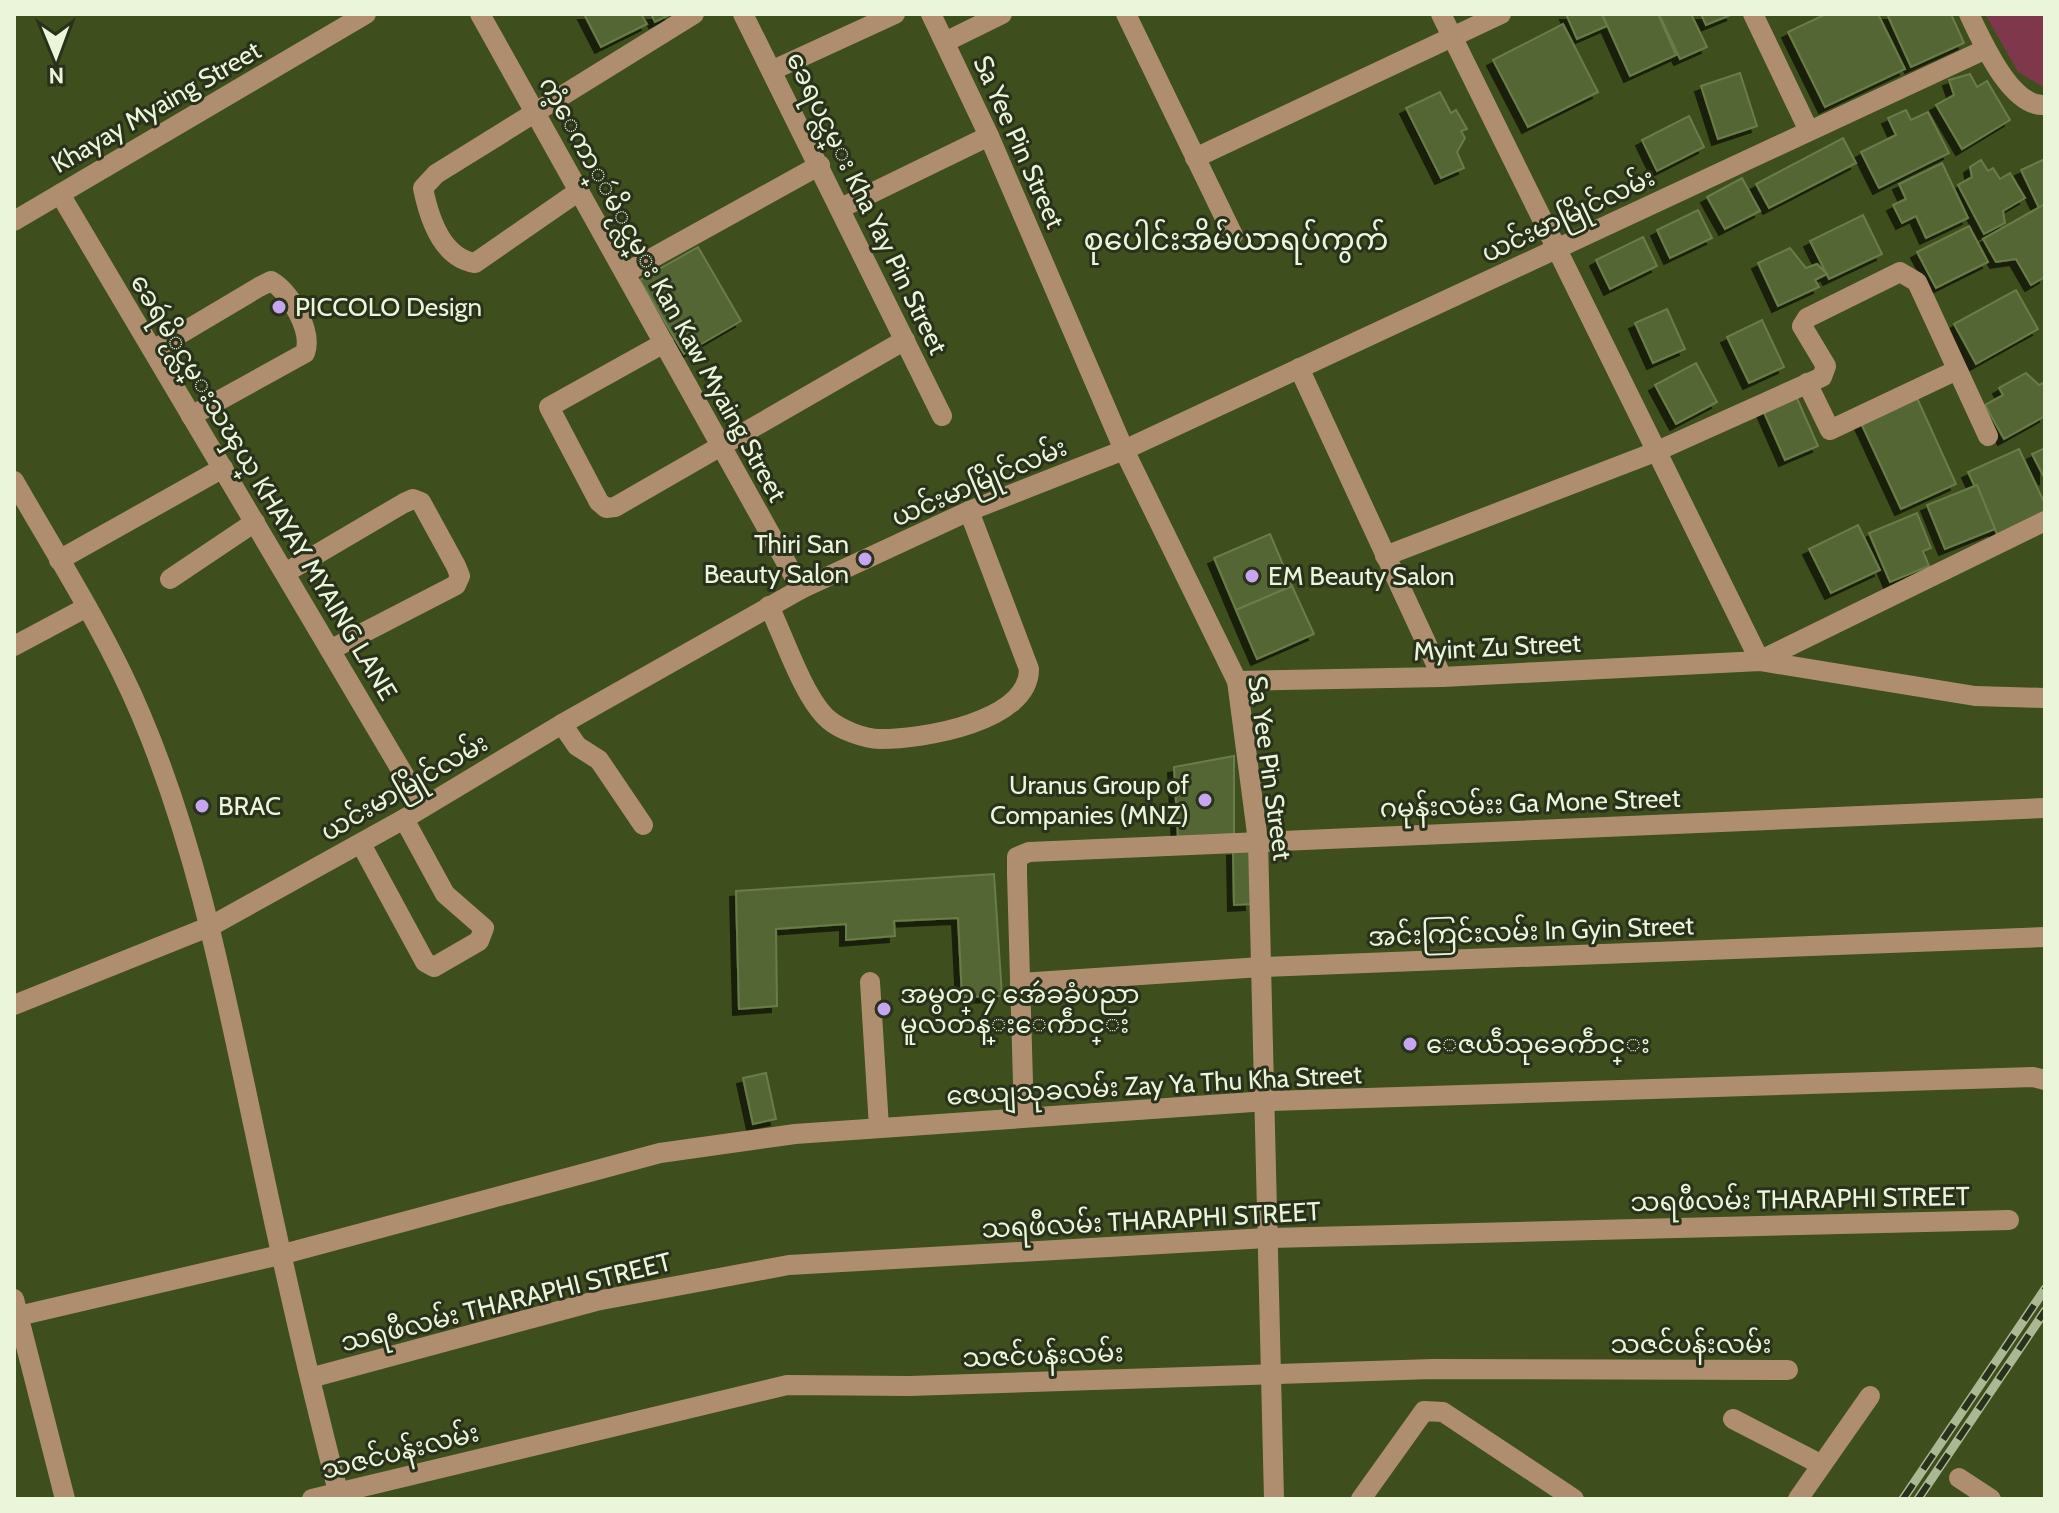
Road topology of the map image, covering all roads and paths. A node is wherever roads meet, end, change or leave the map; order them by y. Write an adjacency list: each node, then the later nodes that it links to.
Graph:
1 (366, 14): 24 (street, Khayay Myaing Street)
2 (480, 14): 18 (street, ကံ့ေကာ္ဴမိႂင္လမ္း Kan Kaw Myaing Street)
3 (694, 14): 18 (street)
4 (743, 14): 16 (street, ခေရပင္လမ္း Kha Yay Pin Street)
5 (895, 14): 16 (street)
6 (931, 14): 14 (street, Sa Yee Pin Street)
7 (1002, 14): 14 (street)
8 (1126, 14): 21 (street)
9 (1441, 14): 13 (street)
10 (1501, 14): 13 (street)
11 (1753, 14): 19 (street)
12 (1969, 14): 15 (street)
13 (1452, 37): 21 (street); 28 (street)
14 (945, 42): 20 (street, Sa Yee Pin Street)
15 (1986, 49): 17 (street); 19 (street, ယင်းမာမြိုင်လမ်း)
16 (773, 70): 22 (street, ခေရပင္လမ္း Kha Yay Pin Street)
17 (2045, 105)
18 (535, 111): 23 (street, ကံ့ေကာ္ဴမိႂင္လမ္း Kan Kaw Myaing Street); 23 (street)
19 (1809, 131): 28 (street, ယင်းမာမြိုင်လမ်း)
20 (989, 136): 25 (street); 40 (street, Sa Yee Pin Street)
21 (1195, 158): 27 (street)
22 (820, 165): 25 (street, ခေရပင္လမ္း Kha Yay Pin Street); 29 (street)
23 (579, 191): 29 (street, ကံ့ေကာ္ဴမိႂင္လမ္း Kan Kaw Myaing Street)
24 (60, 194): 26 (street, Khayay Myaing Street); 32 (street, ခေရဴမိႂင္လမ္းသၾယ္ KHAYAY MYAING LANE)
25 (841, 208): 30 (street, ခေရပင္လမ္း Kha Yay Pin Street)
26 (14, 221)
27 (1233, 235)
28 (1556, 249): 33 (street, ယင်းမာမြိုင်လမ်း); 41 (street)
29 (625, 273): 31 (street, ကံ့ေကာ္ဴမိႂင္လမ္း Kan Kaw Myaing Street)
30 (905, 340): 37 (street, ခေရပင္လမ္း Kha Yay Pin Street); 39 (street)
31 (664, 343): 39 (street, ကံ့ေကာ္ဴမိႂင္လမ္း Kan Kaw Myaing Street); 39 (street)
32 (153, 350): 36 (street, ခေရဴမိႂင္လမ္းသၾယ္ KHAYAY MYAING LANE); 36 (street)
33 (1299, 368): 40 (street, ယင်းမာမြိုင်လမ်း); 47 (street)
34 (1957, 370): 35 (street); 35 (street); 38 (street)
35 (1807, 383): 41 (street)
36 (191, 416): 42 (street, ခေရဴမိႂင္လမ္းသၾယ္ KHAYAY MYAING LANE)
37 (942, 416)
38 (1988, 436)
39 (720, 444): 51 (street, ကံ့ေကာ္ဴမိႂင္လမ္း Kan Kaw Myaing Street)
40 (1124, 450): 44 (street, ယင်းမာမြိုင်လမ်း); 58 (street, Sa Yee Pin Street)
41 (1655, 452): 47 (street); 56 (street)
42 (223, 468): 46 (street, ခေရဴမိႂင္လမ္းသၾယ္ KHAYAY MYAING LANE); 48 (street)
43 (14, 481): 48 (street)
44 (969, 511): 51 (street, ယင်းမာမြိုင်လမ်း); 52 (street)
45 (2045, 521): 56 (street)
46 (255, 522): 49 (street, ခေရဴမိႂင္လမ္းသၾယ္ KHAYAY MYAING LANE); 50 (street)
47 (1385, 556): 57 (street)
48 (59, 560): 53 (street)
49 (285, 573): 55 (street, ခေရဴမိႂင္လမ္းသၾယ္ KHAYAY MYAING LANE); 55 (street)
50 (170, 579)
51 (801, 589): 52 (street, ယင်းမာမြိုင်လမ်း)
52 (769, 606): 60 (street, ယင်းမာမြိုင်လမ်း)
53 (87, 607): 54 (street); 67 (street)
54 (14, 646)
55 (330, 650): 61 (street, ခေရဴမိႂင္လမ္းသၾယ္ KHAYAY MYAING LANE)
56 (1760, 661): 57 (street, Myint Zu Street); 59 (street)
57 (1442, 677): 58 (street, Myint Zu Street)
58 (1237, 681): 65 (street, Sa Yee Pin Street)
59 (2045, 698)
60 (562, 724): 61 (street, ယင်းမာမြိုင်လမ်း); 64 (street)
61 (423, 807): 63 (street, ယင်းမာမြိုင်လမ်း)
62 (2045, 808): 65 (street, ဂမုန်းလမ်းး Ga Mone Street)
63 (404, 819): 66 (street, ယင်းမာမြိုင်လမ်း); 66 (street)
64 (643, 825)
65 (1258, 841): 69 (street, Sa Yee Pin Street); 71 (street, ဂမုန်းလမ်းး Ga Mone Street)
66 (361, 844): 67 (street, ယင်းမာမြိုင်လမ်း)
67 (211, 926): 72 (street, ယင်းမာမြိုင်လမ်း); 79 (street)
68 (2045, 937): 69 (street, အင်းကြင်းလမ်း In Gyin Street)
69 (1261, 967): 71 (street, အင်းကြင်းလမ်း In Gyin Street); 74 (street, Sa Yee Pin Street)
70 (870, 982): 76 (street)
71 (1020, 983): 75 (street)
72 (14, 1005)
73 (2045, 1080): 74 (street, ဇေယျသုခလမ်း Zay Ya Thu Kha Street)
74 (1267, 1101): 75 (street, ဇေယျသုခလမ်း Zay Ya Thu Kha Street); 78 (street, Sa Yee Pin Street)
75 (1024, 1117): 76 (street, ဇေယျသုခလမ်း Zay Ya Thu Kha Street)
76 (879, 1127): 79 (street, ဇေယျသုခလမ်း Zay Ya Thu Kha Street)
77 (2009, 1220): 78 (street, သရဖီလမ်း THARAPHI STREET)
78 (1267, 1238): 82 (street, Sa Yee Pin Street); 83 (street, သရဖီလမ်း THARAPHI STREET)
79 (280, 1255): 80 (street, ဇေယျသုခလမ်း Zay Ya Thu Kha Street); 83 (street)
80 (15, 1311): 89 (street)
81 (1788, 1370): 82 (street, သဇင်ပန်းလမ်း)
82 (1269, 1373): 88 (street, သဇင်ပန်းလမ်း); 91 (street, Sa Yee Pin Street)
83 (310, 1378): 88 (street)
84 (1870, 1396): 86 (street)
85 (1733, 1419): 86 (street)
86 (1820, 1464): 94 (street)
87 (1959, 1478): 95 (street)
88 (339, 1495): 90 (street, သဇင်ပန်းလမ်း)
89 (65, 1499)
90 (312, 1499)
91 (1274, 1499)
92 (1361, 1499): 93 (street)
93 (1574, 1499)
94 (1798, 1499)
95 (1991, 1499)

